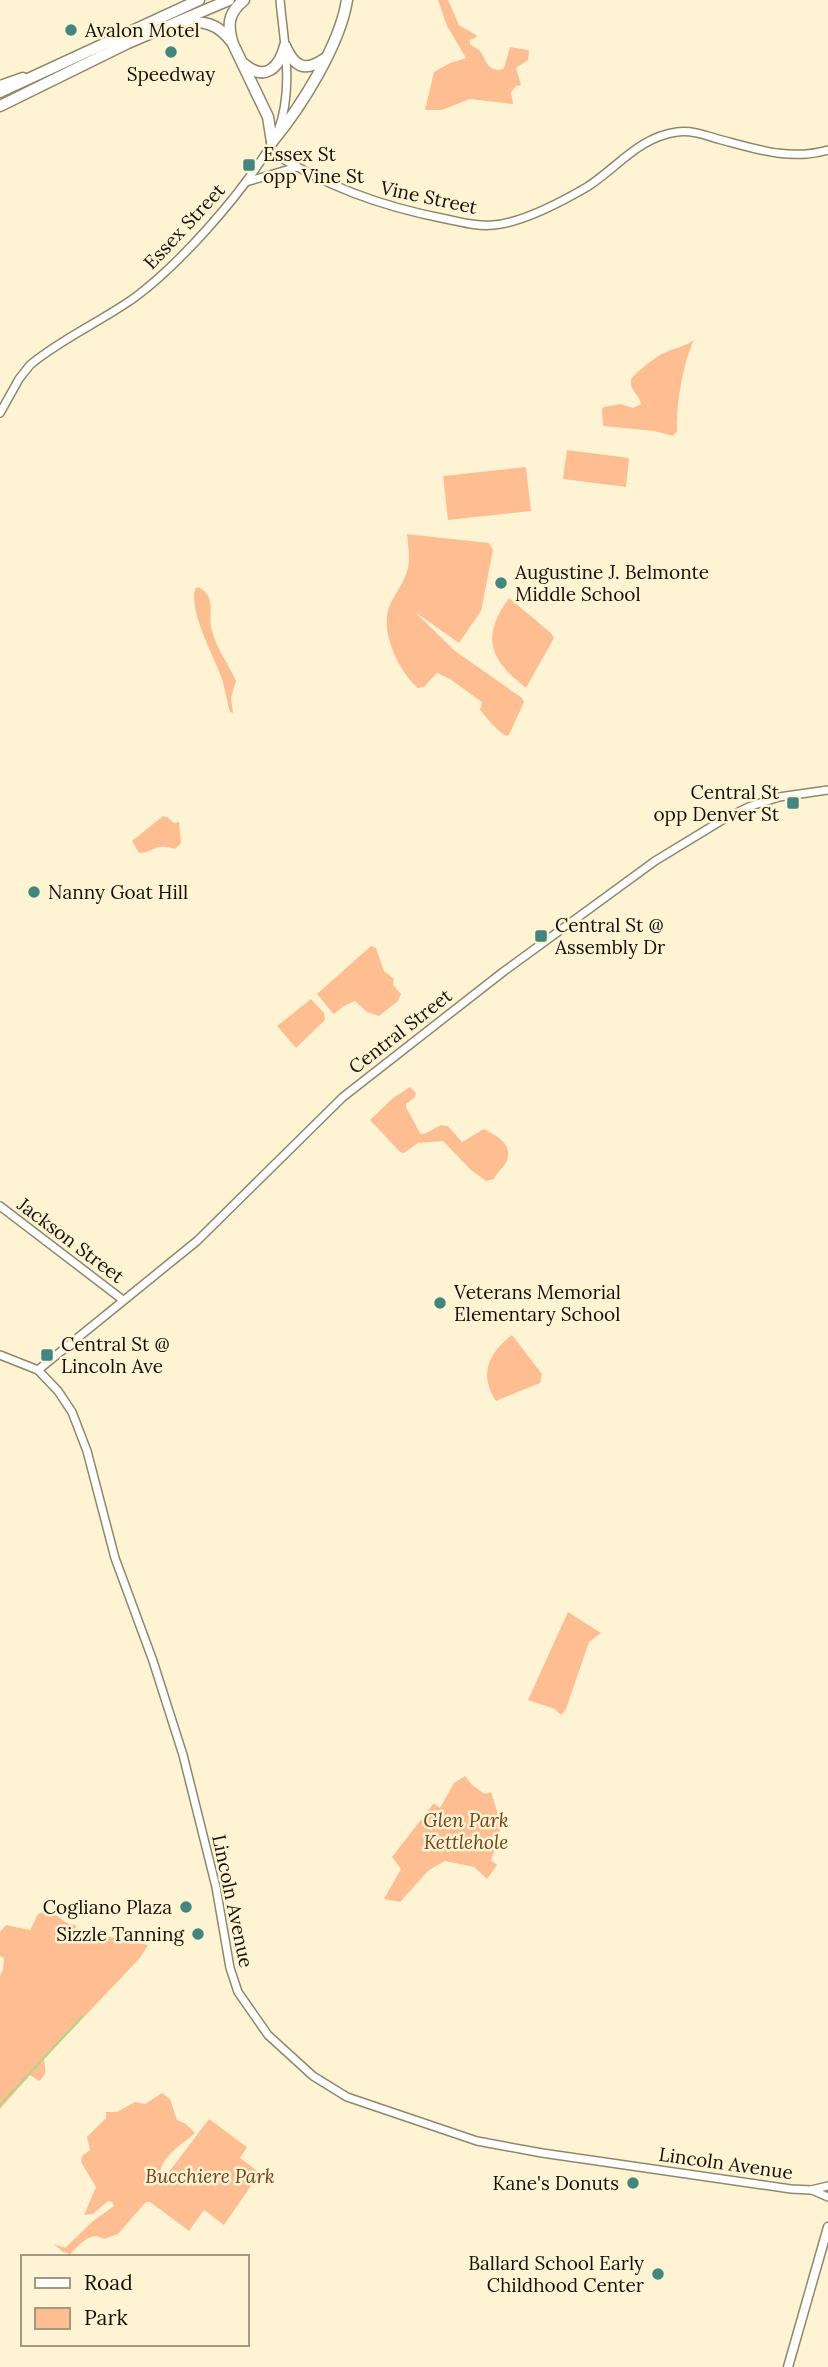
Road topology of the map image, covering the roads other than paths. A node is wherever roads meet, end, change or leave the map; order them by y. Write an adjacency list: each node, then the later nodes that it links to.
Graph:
1 (229, 0): 6 (highway)
2 (244, 0): 7 (highway)
3 (280, 0): 8 (main road, Essex Street)
4 (346, 0): 10 (highway)
5 (194, 1): 9 (highway)
6 (172, 24): 7 (highway); 14 (highway)
7 (233, 44): 11 (highway)
8 (285, 46): 10 (highway); 11 (highway); 15 (main road, Essex Street)
9 (91, 49): 12 (main road); 13 (highway)
10 (324, 59): 15 (highway)
11 (242, 63): 15 (highway)
12 (0, 85)
13 (0, 92)
14 (0, 106)
15 (270, 146): 17 (main road, Vine Street); 18 (main road, Essex Street)
16 (828, 150): 17 (main road, Vine Street)
17 (298, 167): 18 (main road)
18 (246, 182): 19 (main road, Essex Street)
19 (0, 413)
20 (828, 790): 22 (main road, Central Street)
21 (0, 1206): 22 (main road, Jackson Street)
22 (123, 1300): 24 (main road, Central Street)
23 (0, 1355): 24 (main road, Lincoln Avenue)
24 (38, 1370): 26 (main road, Lincoln Avenue)
25 (828, 2186): 26 (main road, Lincoln Avenue)
26 (811, 2190): 27 (main road)
27 (828, 2196)
28 (828, 2227): 29 (main road)
29 (788, 2367)

